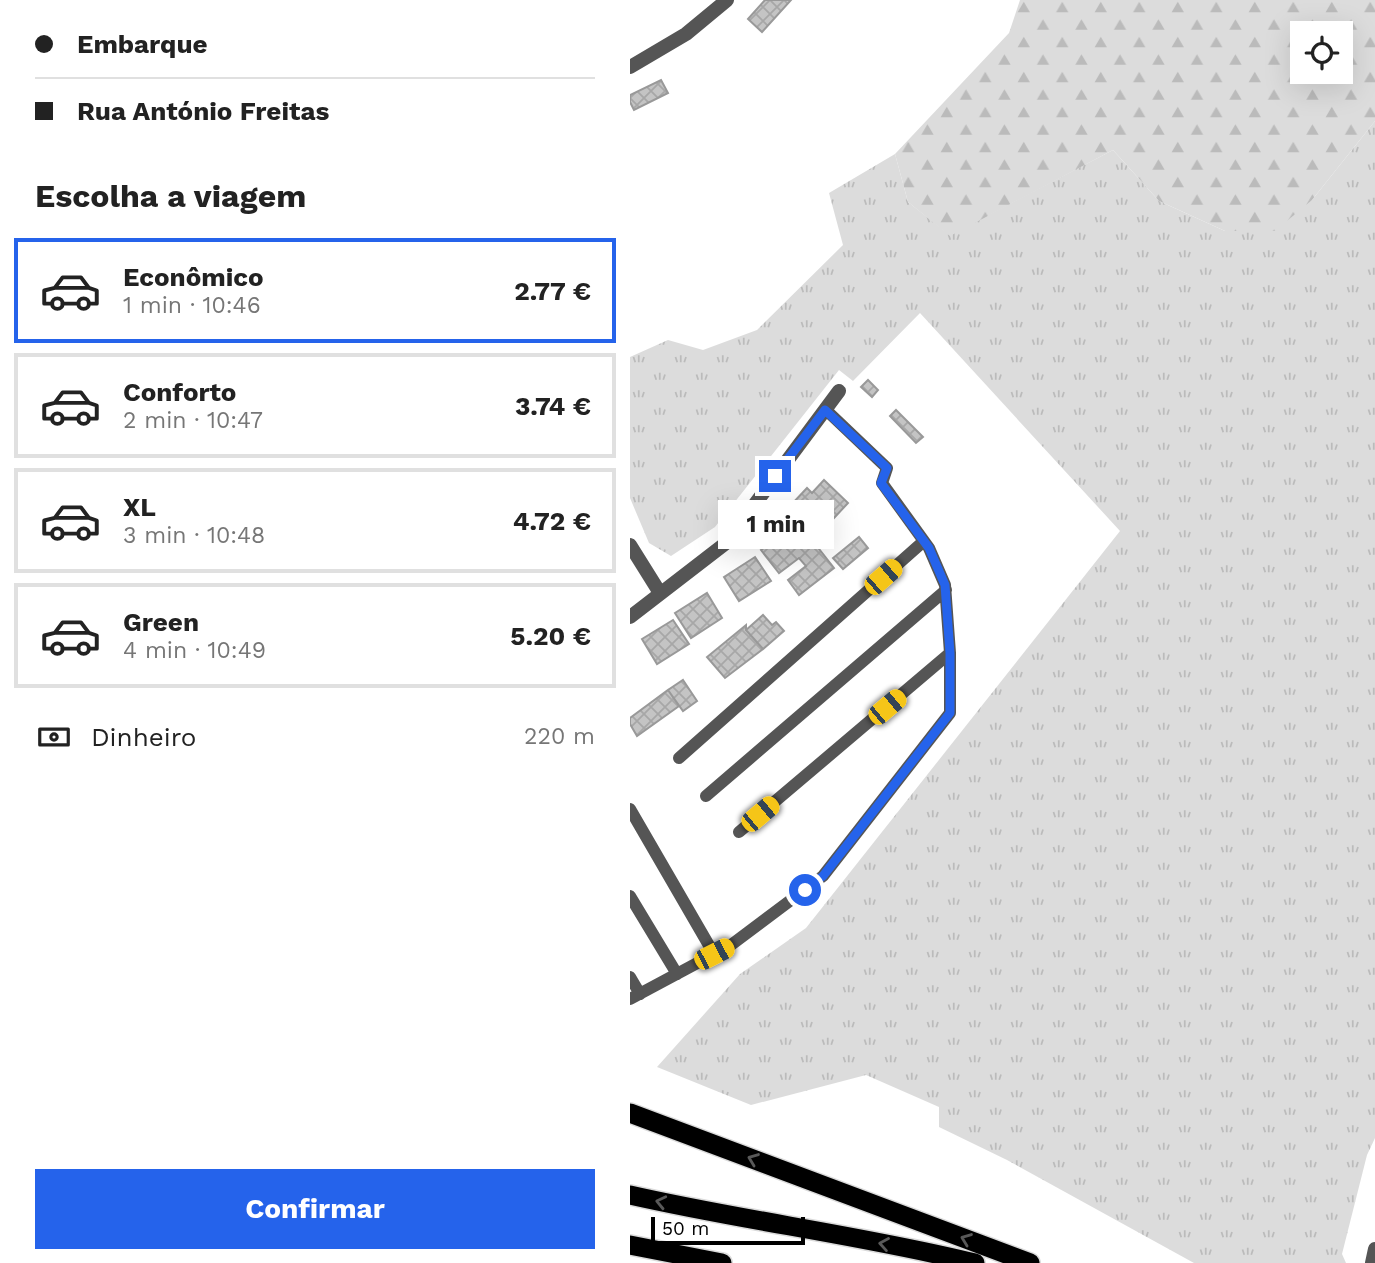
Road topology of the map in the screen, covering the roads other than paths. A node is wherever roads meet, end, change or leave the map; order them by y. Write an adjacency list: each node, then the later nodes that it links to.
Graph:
1 (727, 0): 2 (street)
2 (630, 67)
3 (839, 391): 4 (street)
4 (825, 410): 5 (lane); 8 (street)
5 (924, 541): 7 (lane); 11 (lane)
6 (630, 545): 8 (street)
7 (946, 590): 10 (lane); 12 (lane)
8 (660, 593): 9 (street)
9 (630, 617)
10 (950, 653): 14 (lane); 16 (lane)
11 (679, 758)
12 (706, 796)
13 (630, 809): 16 (lane)
14 (739, 832)
15 (630, 896): 17 (lane)
16 (714, 954): 17 (lane)
17 (677, 974): 19 (lane)
18 (630, 977): 19 (lane)
19 (635, 997)
20 (630, 1113): 26 (highway, one-way to 20)
21 (630, 1195): 25 (highway, one-way to 21)
22 (630, 1245): 24 (highway)
23 (1375, 1249): 27 (street)
24 (722, 1263)
25 (975, 1263)
26 (1030, 1263)
27 (1372, 1263)

